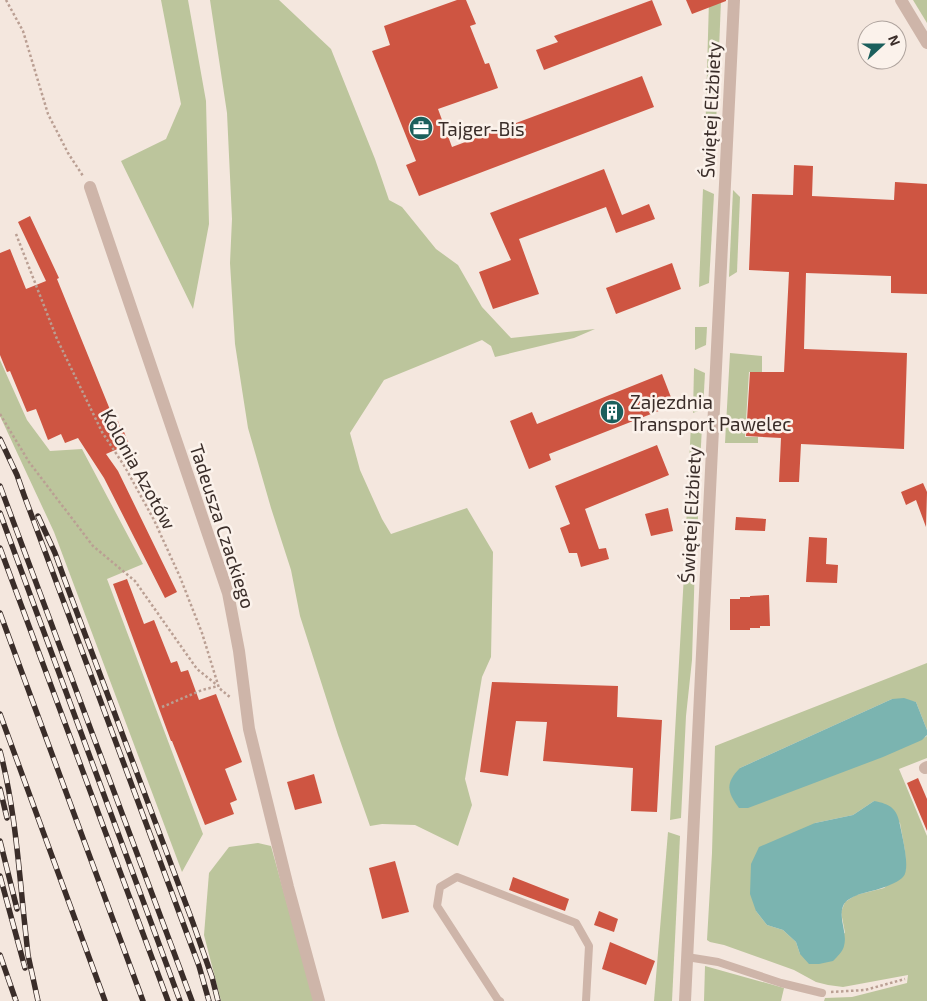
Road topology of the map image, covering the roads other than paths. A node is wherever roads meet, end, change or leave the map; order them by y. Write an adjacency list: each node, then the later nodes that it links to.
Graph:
1 (734, 0): 5 (street, Świętej Elżbiety)
2 (901, 0): 3 (street)
3 (927, 43)
4 (90, 187): 7 (street, Tadeusza Czackiego)
5 (687, 956): 6 (lane); 10 (street, Świętej Elżbiety)
6 (822, 993)
7 (319, 1001)
8 (500, 1001): 9 (lane)
9 (586, 1001)
10 (685, 1001)

